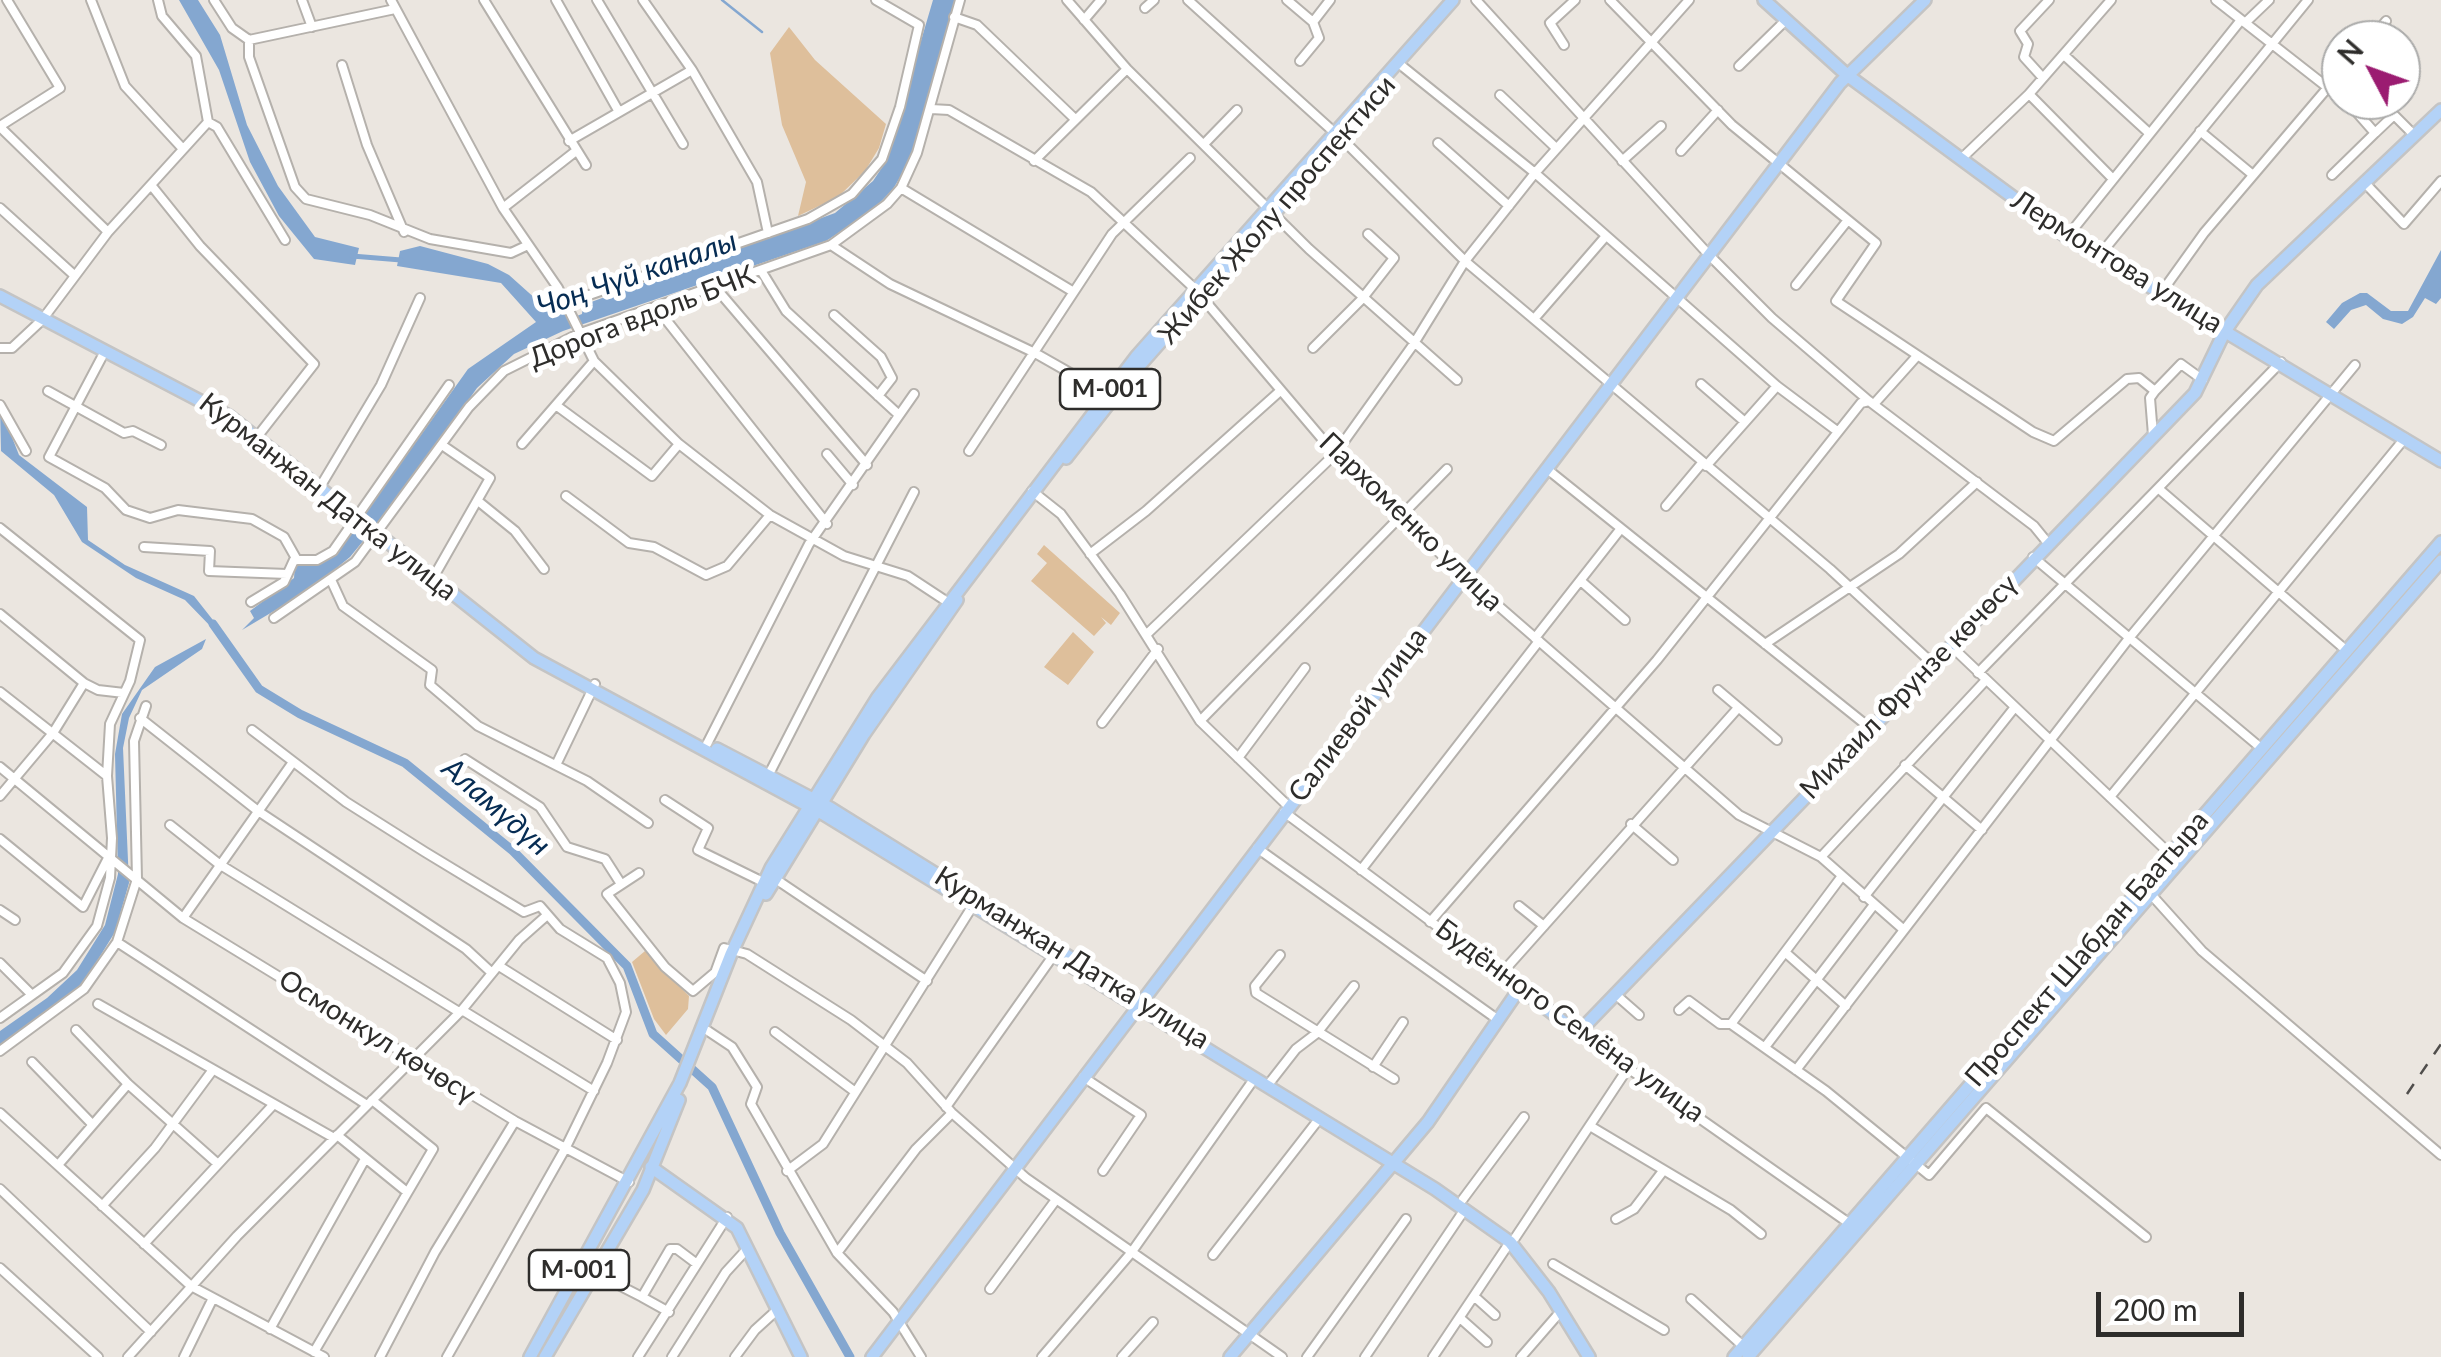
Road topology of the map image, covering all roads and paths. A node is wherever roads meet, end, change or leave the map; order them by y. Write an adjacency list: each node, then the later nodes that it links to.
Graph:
1 (6, 0): 66 (street)
2 (91, 0): 78 (street)
3 (158, 0): 65 (street)
4 (214, 0): 39 (street)
5 (302, 0): 38 (street)
6 (484, 0): 73 (street)
7 (556, 0): 61 (street)
8 (597, 0): 53 (street)
9 (643, 0): 49 (street)
10 (876, 0): 103 (street)
11 (960, 0): 33 (street, Дорога вдоль БЧК)
12 (1066, 0): 34 (street)
13 (1101, 0): 34 (street)
14 (1154, 0): 32 (street)
15 (1188, 0): 71 (street)
16 (1287, 0): 36 (street)
17 (1330, 0): 36 (street)
18 (1453, 0): 46 (main road, Жибек Жолу проспектиси / М-001)
19 (1463, 0): 46 (main road, Жибек Жолу проспектиси / М-001)
20 (1476, 0): 62 (street)
21 (1575, 0): 42 (street)
22 (1610, 0): 40 (street)
23 (1688, 0): 40 (street)
24 (1764, 0): 35 (main road, Лермонтова улица)
25 (1925, 0): 50 (main road, Салиевой улица)
26 (2049, 0): 51 (street)
27 (2111, 0): 43 (street)
28 (2216, 0): 37 (street)
29 (2269, 0): 37 (street)
30 (2308, 0): 41 (street)
31 (393, 5): 38 (street); 97 (street)
32 (1145, 8)
33 (954, 17): 57 (street, Дорога вдоль БЧК); 63 (street)
34 (1084, 20): 48 (street)
35 (1785, 21): 47 (street); 50 (main road, Лермонтова улица)
36 (1313, 22): 44 (street)
37 (2243, 22): 41 (street); 68 (street)
38 (312, 27): 39 (street)
39 (249, 40): 102 (street)
40 (1651, 40): 59 (street); 62 (street)
41 (2270, 43): 52 (street); 69 (street)
42 (1564, 44)
43 (2064, 54): 51 (street); 68 (street)
44 (1300, 62)
45 (342, 65): 102 (street)
46 (1400, 65): 71 (main road, Жибек Жолу проспектиси / М-001); 87 (street)
47 (1739, 66)
48 (1127, 69): 63 (street); 76 (street)
49 (692, 70): 53 (street); 103 (street)
50 (1847, 75): 82 (main road, Лермонтова улица); 85 (main road, Салиевой улица)
51 (2043, 78): 54 (street)
52 (2321, 79)
53 (652, 93): 61 (street); 75 (street)
54 (2028, 94): 82 (street); 90 (street)
55 (1500, 96): 77 (street)
56 (2321, 99): 88 (street)
57 (930, 109): 83 (street, Пархоменко улица); 94 (street, Дорога вдоль БЧК)
58 (1237, 110): 76 (street)
59 (1718, 110): 80 (street); 85 (street)
60 (2441, 110): 72 (main road, Михаил Фрунзе көчөсү)
61 (619, 112): 73 (street)
62 (1584, 116): 77 (street); 84 (street)
63 (1075, 118): 83 (street)
64 (2364, 120): 70 (street)
65 (208, 122): 78 (street); 107 (street)
66 (0, 126): 101 (street)
67 (1661, 126): 84 (street)
68 (2147, 131): 90 (street)
69 (2200, 131): 88 (street); 112 (street)
70 (2375, 132): 72 (street); 89 (street)
71 (1338, 135): 98 (main road, Жибек Жолу проспектиси / М-001); 114 (street)
72 (2414, 135): 91 (main road, Михаил Фрунзе көчөсү)
73 (569, 141): 79 (street)
74 (1438, 143): 95 (street)
75 (683, 144)
76 (1204, 144): 98 (street)
77 (1556, 148): 87 (street)
78 (182, 149): 93 (street)
79 (576, 151): 86 (street); 97 (street)
80 (1681, 151)
81 (1190, 158): 100 (street)
82 (1962, 159): 106 (main road, Лермонтова улица)
83 (1034, 161): 100 (street, Пархоменко улица)
84 (1622, 161): 111 (street)
85 (1778, 164): 99 (street); 111 (main road, Салиевой улица)
86 (586, 165)
87 (1535, 173): 95 (street); 105 (street)
88 (2253, 175): 121 (street)
89 (2332, 175)
90 (2111, 177): 106 (street)
91 (2364, 182): 92 (street); 131 (main road, Михаил Фрунзе көчөсү)
92 (2441, 182)
93 (152, 185): 101 (street); 162 (street)
94 (901, 188): 108 (street, Дорога вдоль БЧК); 119 (street)
95 (1509, 206): 114 (street)
96 (0, 208): 116 (street)
97 (503, 208): 109 (street)
98 (1272, 210): 120 (main road, Жибек Жолу проспектиси / М-001); 125 (street)
99 (1848, 220): 118 (street); 138 (street)
100 (1124, 222): 119 (street); 120 (street, Пархоменко улица)
101 (108, 232): 116 (street)
102 (404, 232): 109 (street)
103 (768, 233): 126 (street)
104 (1368, 234): 125 (street)
105 (1606, 236): 124 (street); 129 (street)
106 (2067, 237): 110 (main road, Лермонтова улица)
107 (285, 240)
108 (830, 244): 115 (street, Дорога вдоль БЧК); 137 (street)
109 (526, 246): 126 (street)
110 (2083, 246): 112 (main road, Лермонтова улица); 113 (street)
111 (1708, 256): 124 (main road, Салиевой улица); 155 (street)
112 (2100, 256): 121 (main road, Лермонтова улица)
113 (2073, 258)
114 (1465, 261): 129 (street); 133 (street)
115 (762, 272): 117 (street, Дорога вдоль БЧК); 153 (street)
116 (74, 274): 130 (street)
117 (715, 286): 127 (street, Дорога вдоль БЧК); 174 (street)
118 (1796, 286)
119 (1072, 290): 137 (street)
120 (1197, 294): 150 (street, Пархоменко улица); 154 (main road, Жибек Жолу проспектиси / М-001)
121 (2162, 294): 131 (main road, Лермонтова улица)
122 (0, 296): 130 (main road, Курманжан Датка улица)
123 (420, 298): 180 (street)
124 (1675, 298): 144 (main road, Салиевой улица); 147 (street)
125 (1362, 299): 133 (street); 135 (street)
126 (567, 306): 132 (street)
127 (656, 307): 132 (street, Дорога вдоль БЧК); 191 (street)
128 (834, 315): 153 (street)
129 (1534, 319): 144 (street)
130 (42, 320): 134 (street); 136 (main road, Курманжан Датка улица)
131 (2225, 330): 140 (main road, Лермонтова улица); 143 (main road, Михаил Фрунзе көчөсү)
132 (578, 332): 139 (street); 167 (street, Дорога вдоль БЧК)
133 (1413, 345): 142 (street); 172 (street)
134 (0, 348)
135 (1313, 348)
136 (105, 351): 157 (street); 162 (main road, Курманжан Датка улица)
137 (1035, 353): 154 (street); 170 (street)
138 (1917, 356): 148 (street); 155 (street)
139 (594, 360): 158 (street); 166 (street)
140 (2281, 362): 152 (main road, Лермонтова улица); 181 (street)
141 (2355, 365): 152 (street)
142 (1457, 380)
143 (2204, 380): 148 (street); 164 (main road, Михаил Фрунзе көчөсү)
144 (1611, 383): 175 (street); 177 (main road, Салиевой улица)
145 (1701, 384): 160 (street)
146 (449, 386): 188 (street)
147 (1777, 386): 160 (street); 161 (street)
148 (2156, 391): 164 (street)
149 (48, 392): 157 (street)
150 (1280, 392): 172 (street, Пархоменко улица); 200 (street)
151 (914, 394): 159 (street)
152 (2333, 394): 163 (main road, Лермонтова улица); 195 (street)
153 (878, 396): 159 (street)
154 (1110, 396): 183 (main road, Жибек Жолу проспектиси / М-001)
155 (1872, 403): 161 (street); 178 (street)
156 (0, 405): 169 (street)
157 (75, 406): 168 (street); 202 (street)
158 (557, 406): 165 (street); 166 (street)
159 (899, 415): 174 (street)
160 (1745, 422): 175 (street)
161 (1838, 432): 190 (street)
162 (258, 437): 180 (main road, Курманжан Датка улица)
163 (2405, 438): 173 (main road, Лермонтова улица); 213 (street)
164 (2152, 439): 197 (main road, Михаил Фрунзе көчөсү)
165 (522, 444)
166 (679, 444): 187 (street)
167 (442, 445): 185 (street); 194 (street, Дорога вдоль БЧК)
168 (161, 446)
169 (26, 451)
170 (969, 451)
171 (827, 454): 179 (street)
172 (1335, 454): 189 (street, Пархоменко улица); 220 (street)
173 (2441, 461)
174 (867, 464): 179 (street)
175 (1704, 464): 186 (street); 190 (street)
176 (1447, 469): 189 (street)
177 (1547, 469): 193 (street); 207 (main road, Салиевой улица)
178 (1977, 482): 197 (street); 212 (street)
179 (853, 485): 191 (street)
180 (320, 487): 188 (main road, Курманжан Датка улица)
181 (2160, 490): 195 (street); 211 (street)
182 (914, 492): 204 (street)
183 (1035, 494): 200 (street, Будённого Семёна улица); 216 (main road, Жибек Жолу проспектиси / М-001)
184 (566, 496): 187 (street)
185 (478, 501): 205 (street); 208 (street)
186 (1666, 506)
187 (770, 514): 196 (street)
188 (358, 517): 194 (main road, Курманжан Датка улица); 202 (street)
189 (1401, 517): 207 (street, Пархоменко улица); 242 (street)
190 (1769, 518): 212 (street); 214 (street)
191 (827, 524): 196 (street)
192 (0, 528): 235 (street)
193 (1620, 531): 210 (street); 214 (street)
194 (377, 533): 208 (main road, Курманжан Датка улица); 209 (street, Дорога вдоль БЧК)
195 (2214, 537): 213 (street); 221 (street)
196 (814, 542): 204 (street); 249 (street)
197 (2047, 542): 201 (main road, Михаил Фрунзе көчөсү)
198 (2441, 542): 226 (main road, Проспект Шабдан Баатыра)
199 (144, 547): 206 (street)
200 (1090, 554): 220 (street, Будённого Семёна улица)
201 (2033, 557): 211 (street); 224 (main road, Михаил Фрунзе көчөсү)
202 (297, 560): 206 (street)
203 (2441, 561): 226 (main road, Проспект Шабдан Баатыра)
204 (873, 566): 216 (street); 259 (street)
205 (544, 569)
206 (287, 574): 215 (street)
207 (1464, 576): 222 (street, Пархоменко улица); 266 (main road, Салиевой улица)
208 (433, 578): 232 (main road, Курманжан Датка улица)
209 (332, 582): 217 (street, Дорога вдоль БЧК); 254 (street)
210 (1582, 582): 219 (street); 222 (street)
211 (2065, 582): 221 (street); 229 (street)
212 (1849, 590): 223 (street); 227 (street)
213 (2279, 594): 226 (street); 236 (street)
214 (1706, 600): 223 (street); 240 (street)
215 (251, 602)
216 (950, 604): 265 (main road, Жибек Жолу проспектиси / М-001)
217 (274, 618)
218 (2, 619): 231 (street)
219 (1625, 620)
220 (1148, 633): 225 (street, Будённого Семёна улица)
221 (2130, 637): 236 (street); 248 (street)
222 (1537, 639): 240 (street, Пархоменко улица); 281 (street)
223 (1765, 644): 244 (street)
224 (1949, 645): 227 (main road, Михаил Фрунзе көчөсү); 229 (street)
225 (1158, 649): 242 (street, Будённого Семёна улица); 243 (street)
226 (2351, 655): 250 (main road, Проспект Шабдан Баатыра)
227 (1932, 663): 244 (main road, Михаил Фрунзе көчөсү)
228 (1305, 668): 251 (street)
229 (1978, 672): 230 (street)
230 (1986, 680): 238 (street); 255 (street)
231 (84, 683): 235 (street); 246 (street)
232 (593, 687): 249 (main road, Курманжан Датка улица); 254 (street); 265 (main road, Курманжан Датка улица)
233 (1718, 690): 239 (street)
234 (0, 692): 246 (street)
235 (124, 693): 258 (street)
236 (2195, 693): 250 (street); 263 (street)
237 (146, 706): 241 (street)
238 (2015, 707): 248 (street); 262 (street)
239 (1738, 708): 247 (street); 256 (street)
240 (1614, 709): 256 (street, Пархоменко улица); 296 (street)
241 (140, 718): 267 (street); 284 (street)
242 (1200, 721): 251 (street, Будённого Семёна улица)
243 (1102, 723)
244 (1870, 728): 271 (main road, Михаил Фрунзе көчөсү)
245 (252, 730): 253 (street)
246 (52, 732): 258 (street); 260 (street)
247 (1778, 740)
248 (2050, 740): 263 (street); 272 (street)
249 (707, 744): 259 (main road, Курманжан Датка улица)
250 (2266, 752): 273 (main road, Проспект Шабдан Баатыра)
251 (1238, 758): 266 (street, Будённого Семёна улица)
252 (465, 760): 286 (street)
253 (293, 762): 267 (street); 293 (street)
254 (556, 765): 268 (street)
255 (1905, 765): 262 (street); 278 (street)
256 (1682, 766): 270 (street); 271 (street, Пархоменко улица)
257 (0, 767): 260 (street, Осмонкул көчөсү)
258 (107, 776): 277 (street)
259 (768, 776): 265 (main road, Курманжан Датка улица)
260 (15, 778): 261 (street); 277 (street, Осмонкул көчөсү)
261 (0, 796)
262 (1942, 797): 272 (street); 288 (street)
263 (2110, 797): 276 (street)
264 (665, 800): 285 (street)
265 (812, 806): 285 (main road, М-001); 289 (main road, Курманжан Датка улица); 316 (main road, Курманжан Датка улица)
266 (1286, 809): 275 (main road, Салиевой улица); 281 (street, Будённого Семёна улица)
267 (258, 811): 280 (street); 306 (street)
268 (648, 823)
269 (170, 824): 280 (street)
270 (1631, 824): 279 (street); 297 (street)
271 (1772, 830): 278 (street, Пархоменко улица); 313 (main road, Михаил Фрунзе көчөсү)
272 (1982, 830): 298 (street)
273 (2198, 830): 276 (main road, Проспект Шабдан Баатыра); 287 (main road, Проспект Шабдан Баатыра)
274 (0, 840): 277 (street)
275 (1257, 848): 316 (main road, Салиевой улица); 322 (street, Будённого Семёна улица)
276 (2169, 853): 287 (main road, Проспект Шабдан Баатыра)
277 (111, 858): 284 (street, Осмонкул көчөсү); 314 (street)
278 (1821, 858): 283 (street, Пархоменко улица)
279 (1673, 860)
280 (219, 864): 294 (street); 319 (street)
281 (1361, 870): 296 (street, Будённого Семёна улица)
282 (639, 873): 286 (street)
283 (1842, 876): 288 (street, Пархоменко улица); 301 (street)
284 (136, 878): 294 (street, Осмонкул көчөсү); 299 (street)
285 (769, 880): 300 (main road, М-001); 310 (street)
286 (621, 884): 307 (street)
287 (2146, 889): 304 (main road, Проспект Шабдан Баатыра); 363 (street)
288 (1864, 897): 291 (street, Пархоменко улица)
289 (972, 906): 303 (main road, Курманжан Датка улица); 310 (street)
290 (1520, 906): 297 (street)
291 (1873, 906): 298 (street, Пархоменко улица); 309 (street)
292 (0, 910): 295 (street)
293 (546, 917): 306 (street); 330 (street)
294 (183, 918): 335 (street, Осмонкул көчөсү)
295 (14, 920)
296 (1430, 922): 308 (street, Будённого Семёна улица)
297 (1544, 926): 308 (street)
298 (1904, 930): 317 (street)
299 (118, 942): 333 (street); 350 (street)
300 (736, 951): 307 (main road, М-001); 326 (main road, М-001); 331 (street)
301 (1786, 953): 309 (street); 324 (street)
302 (1280, 955): 328 (street)
303 (1052, 956): 316 (main road, Курманжан Датка улица); 353 (street)
304 (2083, 961): 349 (main road, Проспект Шабдан Баатыра); 365 (main road, Проспект Шабдан Баатыра)
305 (0, 963): 314 (street)
306 (496, 970): 319 (street); 330 (street)
307 (719, 970): 334 (main road, М-001)
308 (1500, 974): 312 (street, Будённого Семёна улица)
309 (1816, 980): 317 (street); 332 (street)
310 (928, 981): 331 (street)
311 (1354, 986): 328 (street)
312 (1520, 988): 322 (main road); 329 (main road, Будённого Семёна улица)
313 (1615, 994): 320 (street); 329 (main road, Михаил Фрунзе көчөсү)
314 (32, 995): 321 (street)
315 (98, 1004): 340 (street)
316 (1139, 1004): 341 (main road, Салиевой улица); 342 (main road, Курманжан Датка улица); 344 (main road, Курманжан Датка улица)
317 (1846, 1006): 339 (street)
318 (1679, 1010): 324 (street)
319 (460, 1011): 335 (street); 347 (street)
320 (1639, 1015)
321 (0, 1018)
322 (1498, 1019): 366 (main road)
323 (1403, 1022): 337 (street)
324 (1730, 1024): 332 (street)
325 (76, 1030): 345 (street)
326 (708, 1031): 334 (main road, М-001); 372 (street)
327 (775, 1032): 348 (street)
328 (1317, 1033): 337 (street); 344 (street)
329 (1578, 1033): 338 (street, Будённого Семёна улица)
330 (617, 1040): 347 (street)
331 (886, 1045): 348 (street); 353 (street)
332 (1765, 1048): 339 (street)
333 (0, 1051)
334 (695, 1054): 346 (main road, М-001)
335 (412, 1059): 350 (street); 357 (street, Осмонкул көчөсү)
336 (32, 1062): 359 (street)
337 (1373, 1067): 343 (street)
338 (1628, 1068): 360 (street); 385 (street, Будённого Семёна улица)
339 (1796, 1070): 365 (street)
340 (212, 1071): 351 (street); 358 (street)
341 (1083, 1077): 370 (main road, Салиевой улица); 373 (street)
342 (1254, 1079): 356 (main road, Курманжан Датка улица); 391 (street)
343 (1394, 1079)
344 (1271, 1081): 366 (main road, Курманжан Датка улица)
345 (128, 1084): 358 (street); 359 (street)
346 (682, 1084): 368 (main road, М-001); 371 (main road, М-001)
347 (594, 1090): 362 (street)
348 (854, 1091): 372 (street)
349 (1972, 1096): 352 (street); 365 (main road, Проспект Шабдан Баатыра)
350 (370, 1103): 361 (street); 378 (street)
351 (273, 1105): 361 (street); 367 (street)
352 (1986, 1108): 365 (street); 387 (street)
353 (949, 1110): 370 (street); 392 (street)
354 (0, 1113): 369 (street)
355 (1524, 1117): 380 (street)
356 (1320, 1119): 366 (main road, Курманжан Датка улица); 393 (street)
357 (514, 1121): 362 (street, Осмонкул көчөсү); 424 (street)
358 (172, 1122): 367 (street); 381 (street)
359 (92, 1124): 369 (street)
360 (1590, 1126): 374 (street); 388 (street)
361 (335, 1136): 364 (street); 398 (street)
362 (565, 1150): 375 (street, Осмонкул көчөсү); 425 (street)
363 (2441, 1156)
364 (364, 1159): 378 (street); 411 (street)
365 (1910, 1160): 385 (main road, Проспект Шабдан Баатыра)
366 (1397, 1161): 380 (main road, Курманжан Датка улица); 414 (main road)
367 (218, 1164): 389 (street)
368 (639, 1165): 371 (main road); 375 (main road, М-001)
369 (58, 1166): 381 (street)
370 (1016, 1168): 379 (street); 410 (main road, Салиевой улица)
371 (653, 1170): 377 (main road); 382 (main road)
372 (787, 1170): 392 (street)
373 (1103, 1171)
374 (1664, 1171): 384 (street); 386 (street)
375 (629, 1182): 377 (main road); 426 (main road, М-001)
376 (0, 1189): 413 (street)
377 (643, 1190): 397 (main road, М-001)
378 (408, 1192): 416 (street)
379 (1055, 1200): 391 (street); 399 (street)
380 (1464, 1204): 388 (main road, Курманжан Датка улица); 438 (street)
381 (102, 1206): 389 (street)
382 (727, 1217): 390 (main road); 394 (street)
383 (1406, 1219): 437 (street)
384 (1616, 1219)
385 (1853, 1226): 418 (main road, Проспект Шабдан Баатыра)
386 (1761, 1234)
387 (2146, 1237)
388 (1512, 1240): 401 (street); 405 (main road, Курманжан Датка улица); 442 (main road, Курманжан Датка улица)
389 (144, 1244): 398 (street)
390 (748, 1248): 404 (main road); 429 (street)
391 (1131, 1252): 414 (street); 433 (street)
392 (836, 1253): 410 (street)
393 (1213, 1255)
394 (697, 1264): 400 (street); 406 (street)
395 (1553, 1264): 412 (street)
396 (0, 1268): 420 (street)
397 (595, 1272): 400 (street); 427 (main road, М-001)
398 (191, 1286): 403 (street); 413 (street)
399 (990, 1289)
400 (642, 1297): 406 (street)
401 (1475, 1297): 407 (street); 408 (street)
402 (1691, 1299): 418 (street)
403 (212, 1300): 411 (street); 417 (street)
404 (778, 1310): 430 (street); 431 (main road)
405 (1562, 1311): 440 (street); 441 (main road, Курманжан Датка улица)
406 (669, 1312): 428 (street)
407 (1495, 1314)
408 (1460, 1318): 415 (street); 439 (street)
409 (1153, 1322): 434 (street)
410 (898, 1323): 419 (main road, Салиевой улица); 432 (street)
411 (270, 1329): 416 (street)
412 (1664, 1330)
413 (151, 1332): 421 (street)
414 (1250, 1333): 435 (main road); 436 (street)
415 (1487, 1342)
416 (314, 1352): 423 (street)
417 (186, 1354): 422 (street)
418 (1742, 1354)
419 (872, 1356)
420 (98, 1357)
421 (128, 1357)
422 (198, 1357)
423 (324, 1357)
424 (380, 1357)
425 (447, 1357)
426 (530, 1357)
427 (545, 1357)
428 (638, 1357)
429 (672, 1357)
430 (735, 1357)
431 (801, 1357)
432 (921, 1357)
433 (1042, 1357)
434 (1122, 1357)
435 (1230, 1357)
436 (1282, 1357)
437 (1307, 1357)
438 (1365, 1357)
439 (1433, 1357)
440 (1521, 1357)
441 (1589, 1357)
442 (1598, 1357)

